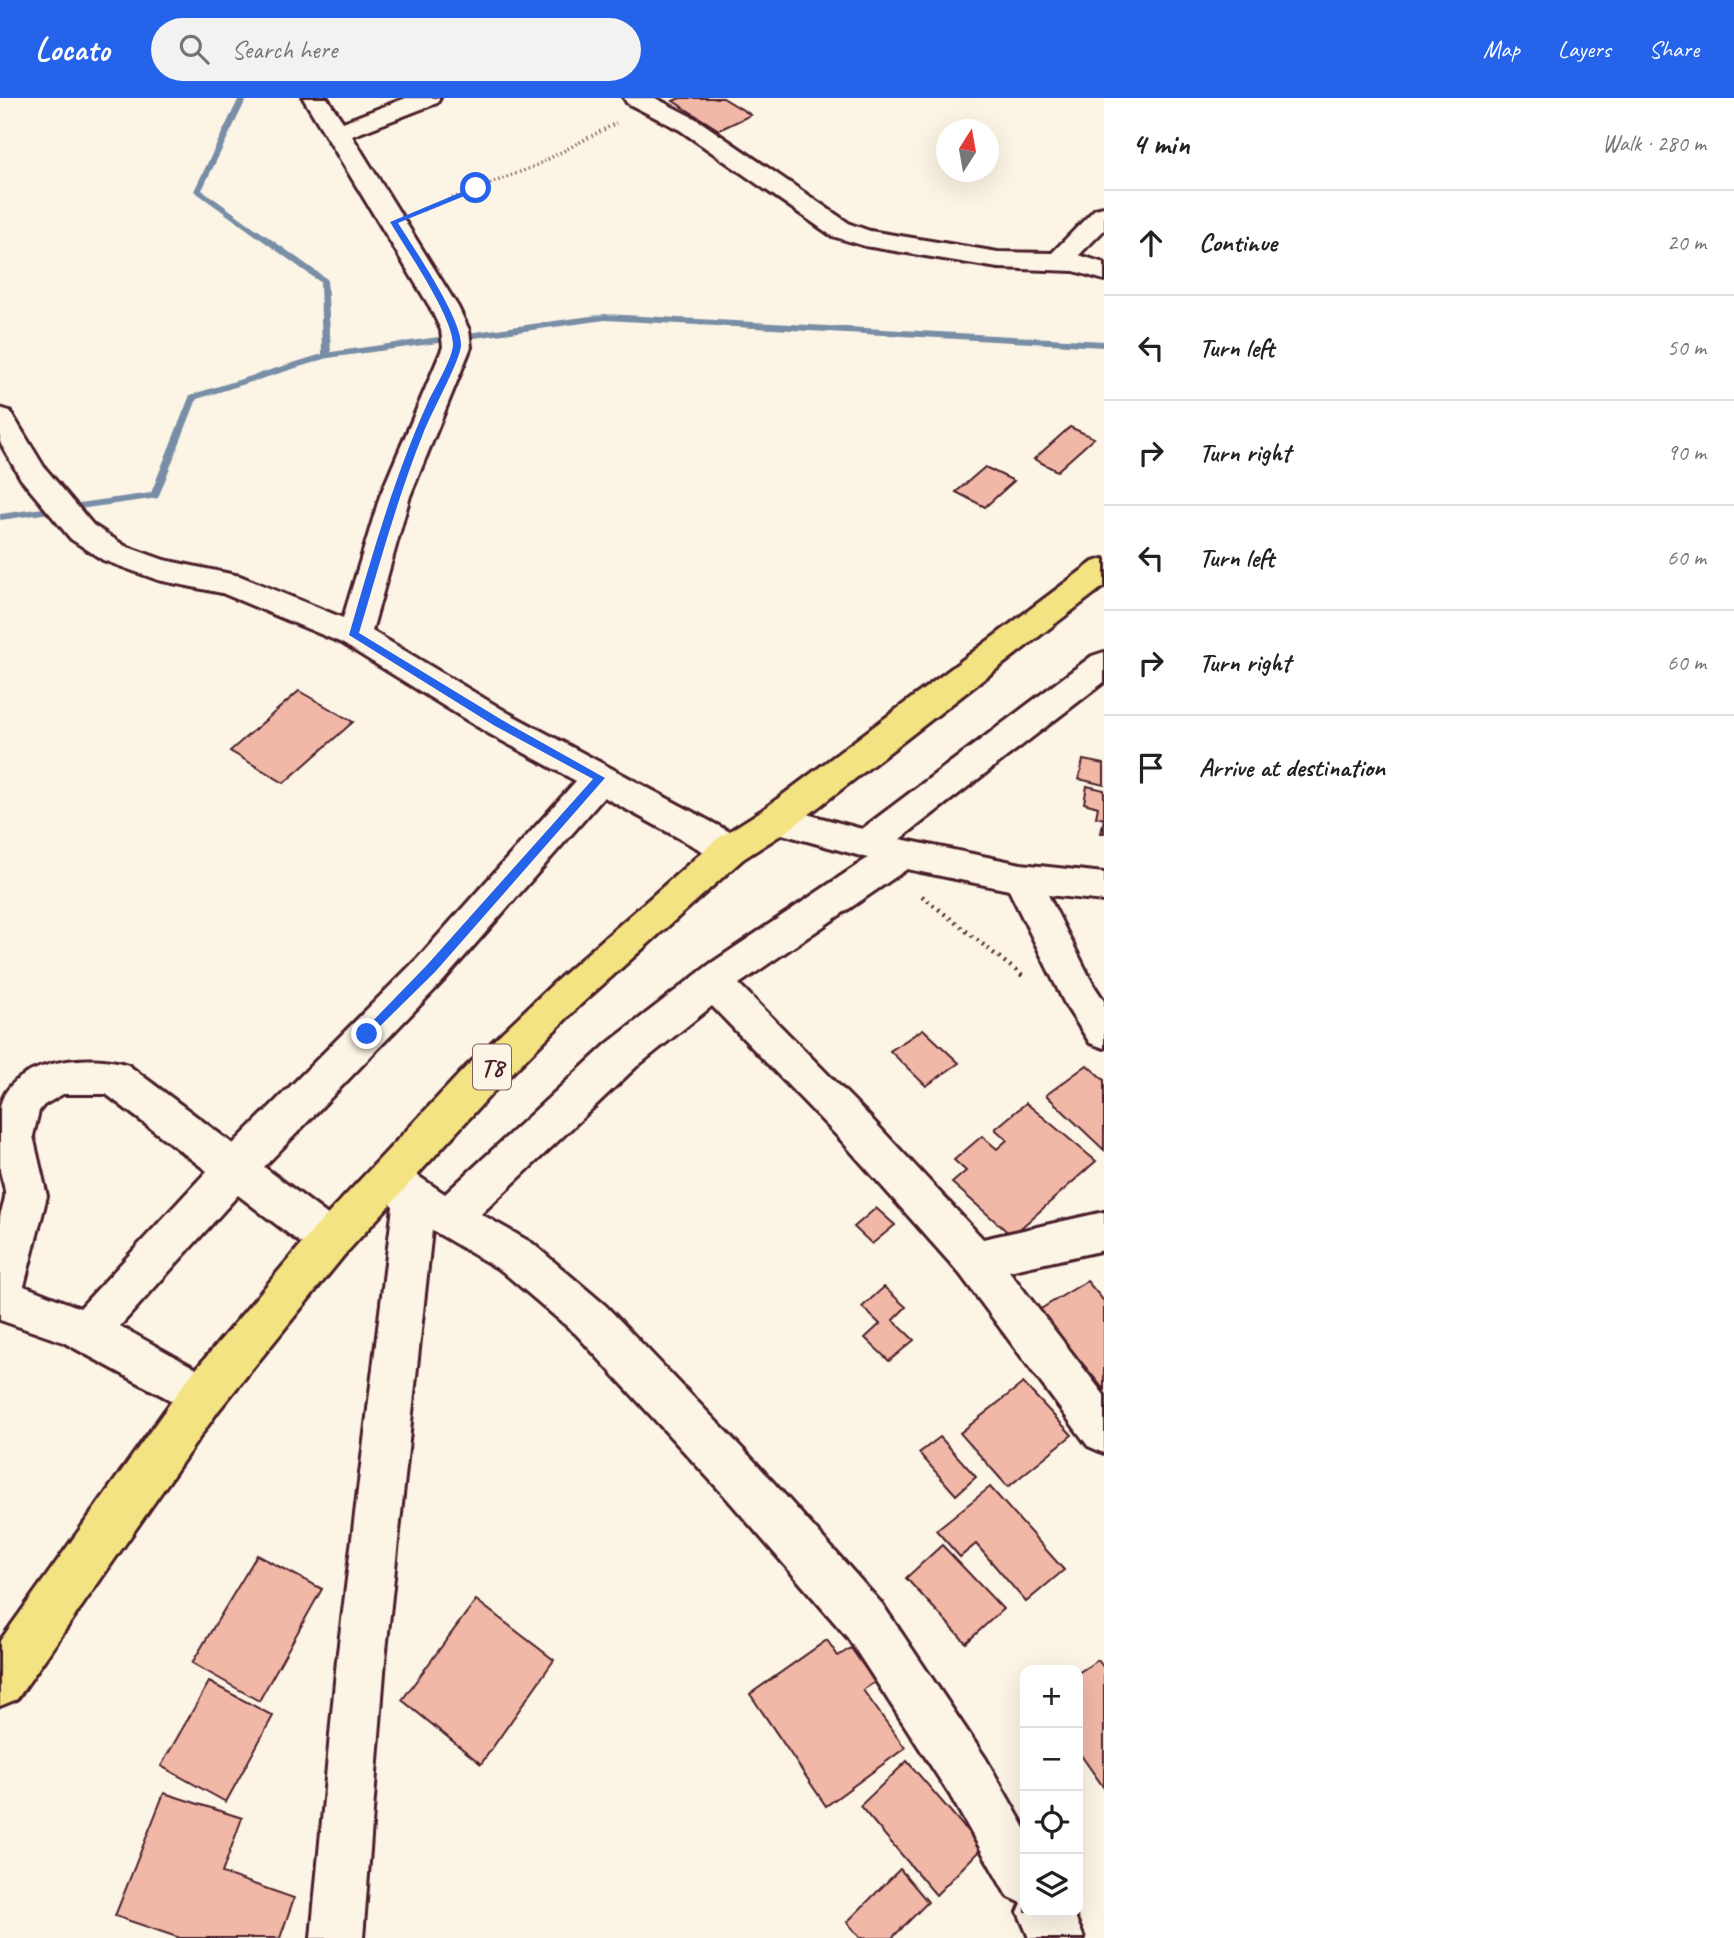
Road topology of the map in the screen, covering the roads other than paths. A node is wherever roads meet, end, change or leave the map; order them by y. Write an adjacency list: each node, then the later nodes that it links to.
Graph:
1 (315, 98): 4 (street)
2 (428, 98): 4 (street)
3 (643, 101): 6 (street)
4 (338, 133): 12 (street)
5 (1104, 215): 6 (street)
6 (1059, 261): 7 (street)
7 (1104, 272)
8 (0, 417): 9 (street)
9 (32, 472): 10 (street); 12 (street)
10 (0, 474)
11 (1104, 570): 15 (highway, T8)
12 (354, 635): 14 (street)
13 (1104, 664): 17 (street)
14 (600, 778): 16 (street); 22 (street)
15 (777, 819): 16 (highway, T8); 17 (street)
16 (730, 849): 23 (highway, T8)
17 (883, 855): 18 (street); 20 (street)
18 (1021, 878): 19 (street); 21 (street)
19 (1104, 887)
20 (714, 983): 23 (street); 26 (street)
21 (1104, 1032)
22 (235, 1169): 25 (street); 27 (street); 28 (street)
23 (418, 1198): 25 (highway, T8); 32 (street); 34 (street)
24 (1104, 1231): 26 (street)
25 (330, 1241): 29 (highway, T8)
26 (975, 1260): 30 (street)
27 (0, 1297): 28 (street)
28 (86, 1332): 29 (street)
29 (202, 1396): 31 (highway, T8)
30 (1104, 1432)
31 (0, 1682)
32 (1020, 1870)
33 (1047, 1917): 35 (street)
34 (337, 1938)
35 (1058, 1938)

